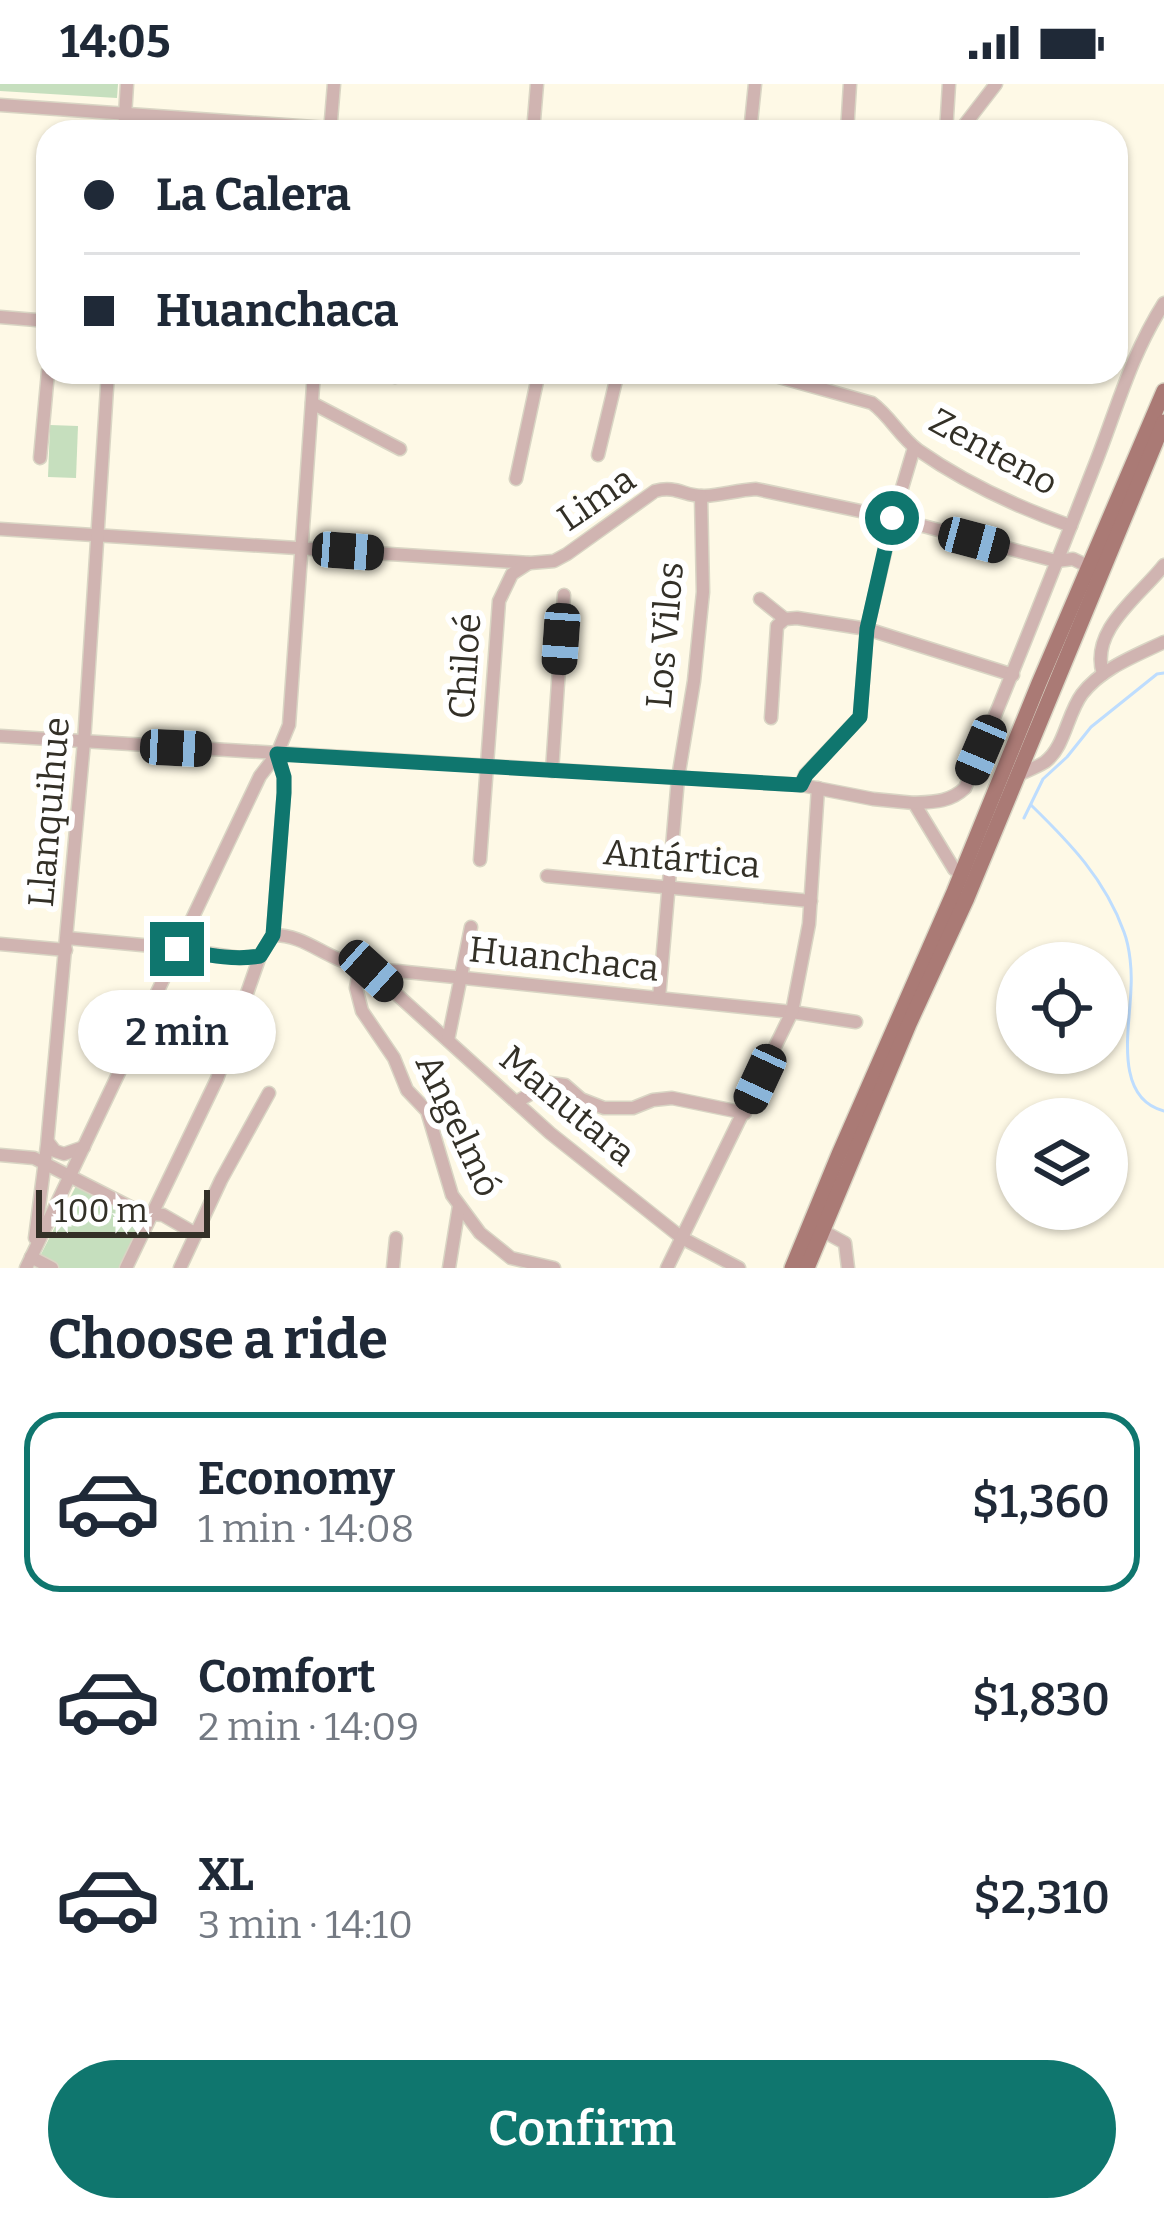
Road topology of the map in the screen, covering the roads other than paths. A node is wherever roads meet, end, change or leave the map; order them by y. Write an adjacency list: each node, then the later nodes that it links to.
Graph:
1 (128, 84): 9 (street)
2 (334, 84): 12 (street)
3 (537, 84): 13 (street)
4 (755, 84): 14 (street)
5 (850, 84): 15 (street)
6 (949, 84): 16 (street)
7 (996, 84): 17 (street)
8 (0, 105): 9 (street)
9 (125, 114): 10 (street); 11 (street)
10 (125, 120)
11 (202, 120)
12 (331, 120)
13 (534, 120)
14 (751, 120)
15 (848, 120)
16 (947, 120)
17 (968, 120)
18 (1164, 304): 21 (street)
19 (0, 317): 20 (street)
20 (36, 320)
21 (1128, 370)
22 (47, 384): 37 (street)
23 (107, 384): 43 (street, Llanquihue)
24 (313, 384): 32 (street)
25 (536, 384): 38 (street)
26 (615, 384): 36 (street)
27 (806, 384): 30 (street, Zenteno)
28 (826, 384): 30 (street)
29 (1122, 384): 41 (street)
30 (825, 389): 34 (street, Zenteno)
31 (1163, 395): 50 (main road)
32 (312, 403): 35 (street); 45 (street)
33 (1164, 422): 50 (main road)
34 (914, 448): 40 (street); 41 (street, Zenteno)
35 (400, 449)
36 (598, 455)
37 (40, 458)
38 (516, 479)
39 (701, 496): 40 (street, Lima); 48 (street, Lima); 65 (street, Los Vilos)
40 (892, 518): 47 (street, Lima); 54 (street)
41 (1071, 526): 44 (street)
42 (0, 529): 43 (street, Lima)
43 (98, 535): 45 (street, Lima); 60 (street, Llanquihue)
44 (1064, 545): 46 (street); 47 (street)
45 (302, 548): 48 (street, Lima); 61 (street)
46 (1073, 559): 47 (street, Lima); 50 (street)
47 (1056, 561): 57 (street)
48 (530, 562): 62 (street, Chiloé)
49 (1164, 565): 56 (street)
50 (1095, 570): 64 (main road); 71 (main road)
51 (564, 595): 63 (street)
52 (760, 599): 53 (street)
53 (785, 619): 54 (street); 58 (street)
54 (867, 629): 57 (street); 66 (street)
55 (1164, 642): 56 (street)
56 (1103, 674): 64 (street)
57 (1013, 675): 68 (street)
58 (772, 718)
59 (0, 736): 60 (street)
60 (84, 742): 61 (street); 77 (street, Llanquihue)
61 (277, 754): 62 (street); 75 (street); 78 (street)
62 (487, 767): 63 (street); 69 (street, Chiloé)
63 (552, 771): 65 (street)
64 (1018, 775): 71 (main road)
65 (678, 778): 66 (street); 72 (street, Los Vilos)
66 (801, 785): 67 (street)
67 (818, 788): 68 (street); 73 (street)
68 (914, 803): 71 (street)
69 (480, 860)
70 (547, 876): 72 (street, Antártica)
71 (967, 878): 96 (main road); 110 (main road)
72 (670, 887): 73 (street, Antártica); 82 (street, Los Vilos)
73 (811, 901): 83 (street)
74 (472, 928): 81 (street)
75 (273, 935): 79 (street); 80 (street, Huanchaca)
76 (0, 944): 77 (street)
77 (67, 944): 78 (street); 89 (street, Llanquihue)
78 (170, 948): 79 (street); 90 (street)
79 (260, 956): 95 (street)
80 (365, 969): 81 (street, Huanchaca); 85 (street, Manutara); 94 (street, Angelmó)
81 (463, 978): 82 (street, Huanchaca); 85 (street)
82 (659, 998): 83 (street, Huanchaca)
83 (791, 1012): 84 (street, Huanchaca); 88 (street)
84 (856, 1022)
85 (448, 1040): 87 (street, Manutara)
86 (268, 1093): 97 (street)
87 (516, 1102): 88 (street); 99 (street, Manutara)
88 (745, 1112): 99 (street)
89 (47, 1141): 90 (street); 92 (street, Llanquihue)
90 (84, 1148): 93 (street)
91 (0, 1154): 92 (street)
92 (45, 1165): 93 (street); 100 (street, Llanquihue)
93 (70, 1178): 95 (street); 100 (street)
94 (459, 1206): 101 (street, Angelmó); 106 (street)
95 (154, 1213): 97 (street); 103 (street)
96 (823, 1231): 111 (main road); 112 (street)
97 (196, 1234): 104 (street)
98 (396, 1238): 105 (street)
99 (682, 1238): 108 (street); 109 (street, Manutara)
100 (28, 1262): 102 (street)
101 (510, 1263): 107 (street, Angelmó)
102 (52, 1268)
103 (126, 1268)
104 (179, 1268)
105 (393, 1268)
106 (449, 1268)
107 (552, 1268)
108 (667, 1268)
109 (739, 1268)
110 (792, 1268)
111 (807, 1268)
112 (848, 1268)

